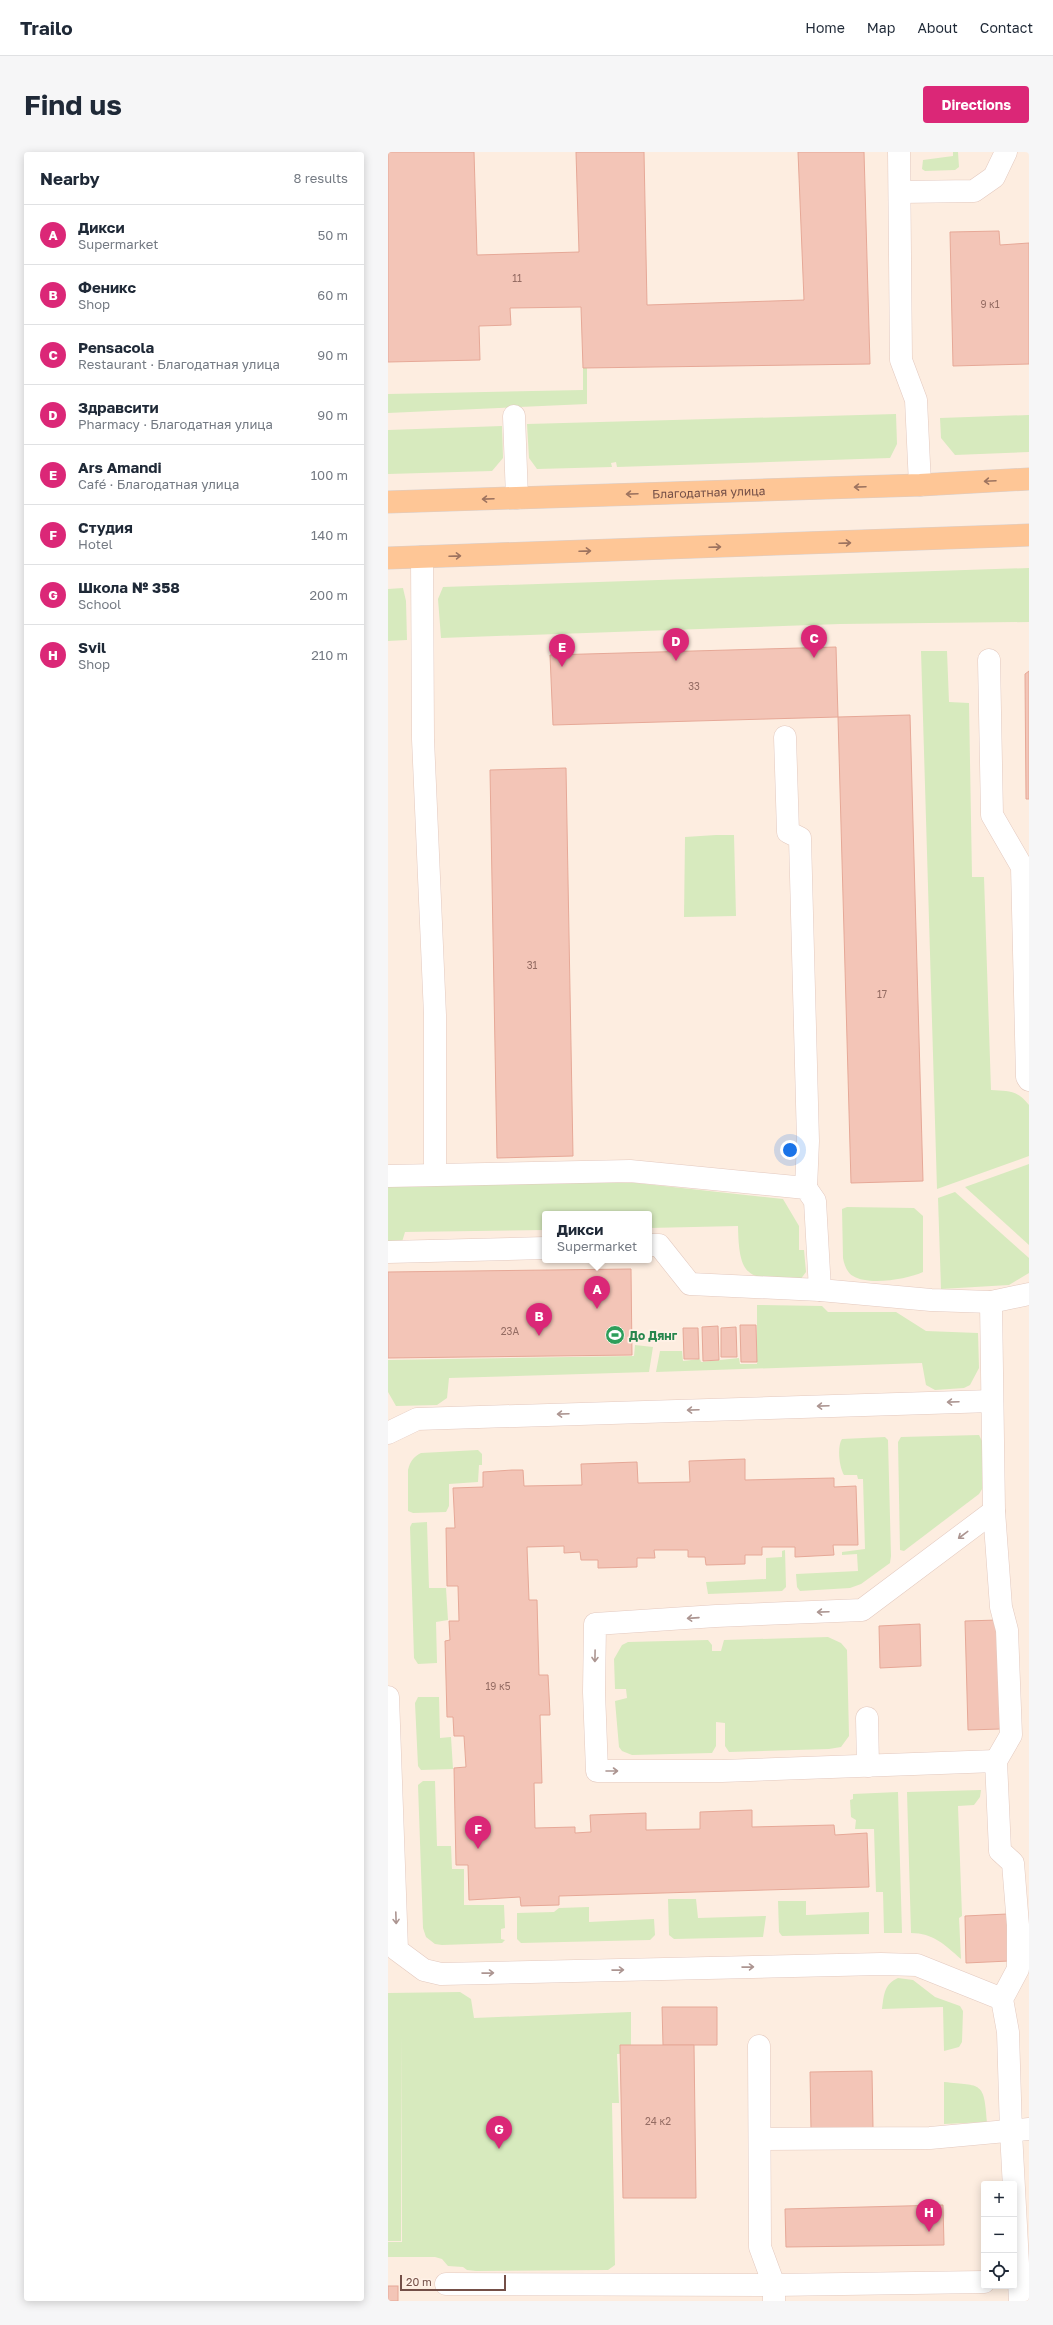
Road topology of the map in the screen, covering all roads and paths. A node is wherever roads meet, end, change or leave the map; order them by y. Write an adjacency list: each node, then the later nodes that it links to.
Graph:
1 (900, 152): 3 (lane)
2 (1006, 152): 3 (lane)
3 (900, 192): 6 (lane)
4 (514, 416): 7 (lane)
5 (1029, 479): 6 (main road, Благодатная улица, one-way to 6)
6 (920, 486): 7 (main road, Благодатная улица, one-way to 7)
7 (517, 498): 8 (main road, Благодатная улица, one-way to 8)
8 (388, 502)
9 (1029, 535): 10 (main road, one-way to 9)
10 (422, 557): 11 (main road); 15 (lane)
11 (388, 558)
12 (989, 660): 14 (lane)
13 (785, 737): 17 (lane)
14 (1029, 1080)
15 (435, 1174): 16 (lane); 17 (lane)
16 (388, 1176)
17 (806, 1188): 21 (lane)
18 (652, 1245): 21 (lane)
19 (542, 1248): 20 (lane)
20 (388, 1252)
21 (820, 1290): 23 (lane)
22 (1029, 1294): 23 (lane)
23 (991, 1302): 24 (lane)
24 (992, 1401): 25 (lane, one-way to 25); 26 (lane)
25 (388, 1433)
26 (994, 1511): 29 (lane); 30 (lane, one-way to 30)
27 (388, 1697): 31 (lane, one-way to 31)
28 (867, 1718): 30 (lane)
29 (996, 1761): 30 (lane); 31 (lane)
30 (868, 1766)
31 (1002, 1999): 33 (lane)
32 (759, 2046): 34 (lane)
33 (1020, 2131): 34 (lane); 37 (lane)
34 (760, 2138): 38 (lane)
35 (981, 2282): 38 (lane)
36 (446, 2284): 38 (lane)
37 (1018, 2288)
38 (774, 2293)

